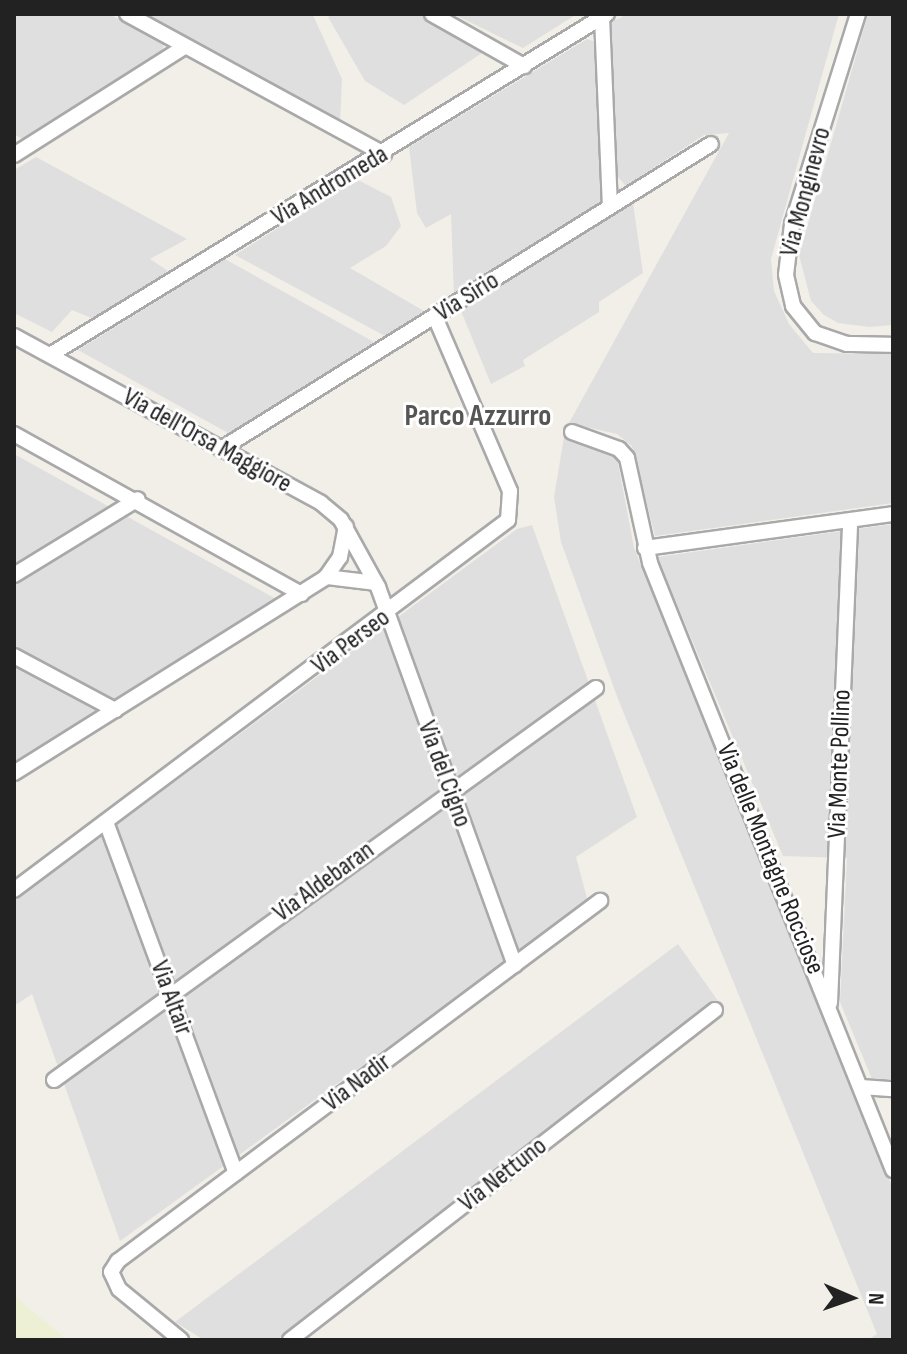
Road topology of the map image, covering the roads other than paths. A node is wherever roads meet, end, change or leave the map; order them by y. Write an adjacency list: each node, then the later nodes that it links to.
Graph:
1 (127, 14): 5 (street)
2 (432, 14): 6 (street)
3 (858, 14): 13 (street, Via Monginevro)
4 (605, 16): 6 (street, Via Andromeda); 10 (street)
5 (184, 47): 8 (street); 9 (street)
6 (524, 66): 8 (street, Via Andromeda)
7 (711, 144): 10 (street, Via Sirio)
8 (384, 154): 14 (street, Via Andromeda)
9 (14, 155)
10 (610, 206): 11 (street, Via Sirio)
11 (435, 317): 17 (street, Via Sirio); 27 (street, Via Perseo)
12 (14, 336): 14 (street, Via dell'Orsa Maggiore)
13 (893, 345)
14 (50, 355): 17 (street, Via dell'Orsa Maggiore)
15 (572, 432): 22 (street, Via delle Montagne Rocciose)
16 (14, 434): 18 (street)
17 (221, 449): 21 (street, Via dell'Orsa Maggiore)
18 (138, 499): 23 (street); 26 (street)
19 (893, 514): 20 (street)
20 (850, 520): 22 (street); 38 (street, Via Monte Pollino)
21 (346, 527): 24 (street); 25 (street, Via del Cigno)
22 (645, 548): 38 (street, Via delle Montagne Rocciose)
23 (14, 575)
24 (326, 577): 25 (street); 26 (street)
25 (376, 583): 27 (street, Via del Cigno)
26 (301, 594): 30 (street)
27 (386, 616): 32 (street, Via del Cigno); 33 (street, Via Perseo)
28 (14, 656): 30 (street)
29 (596, 688): 32 (street, Via Aldebaran)
30 (115, 710): 31 (street)
31 (14, 773)
32 (450, 790): 36 (street, Via del Cigno); 37 (street, Via Aldebaran)
33 (106, 822): 34 (street, Via Perseo); 37 (street, Via Altair)
34 (14, 890)
35 (600, 901): 36 (street, Via Nadir)
36 (515, 965): 44 (street, Via Nadir)
37 (170, 996): 40 (street, Via Aldebaran); 44 (street, Via Altair)
38 (830, 1008): 41 (street, Via delle Montagne Rocciose)
39 (715, 1010): 46 (street, Via Nettuno)
40 (54, 1080)
41 (861, 1087): 42 (street); 43 (street, Via delle Montagne Rocciose)
42 (893, 1089)
43 (893, 1170)
44 (236, 1173): 45 (street, Via Nadir)
45 (181, 1340)
46 (290, 1340)

